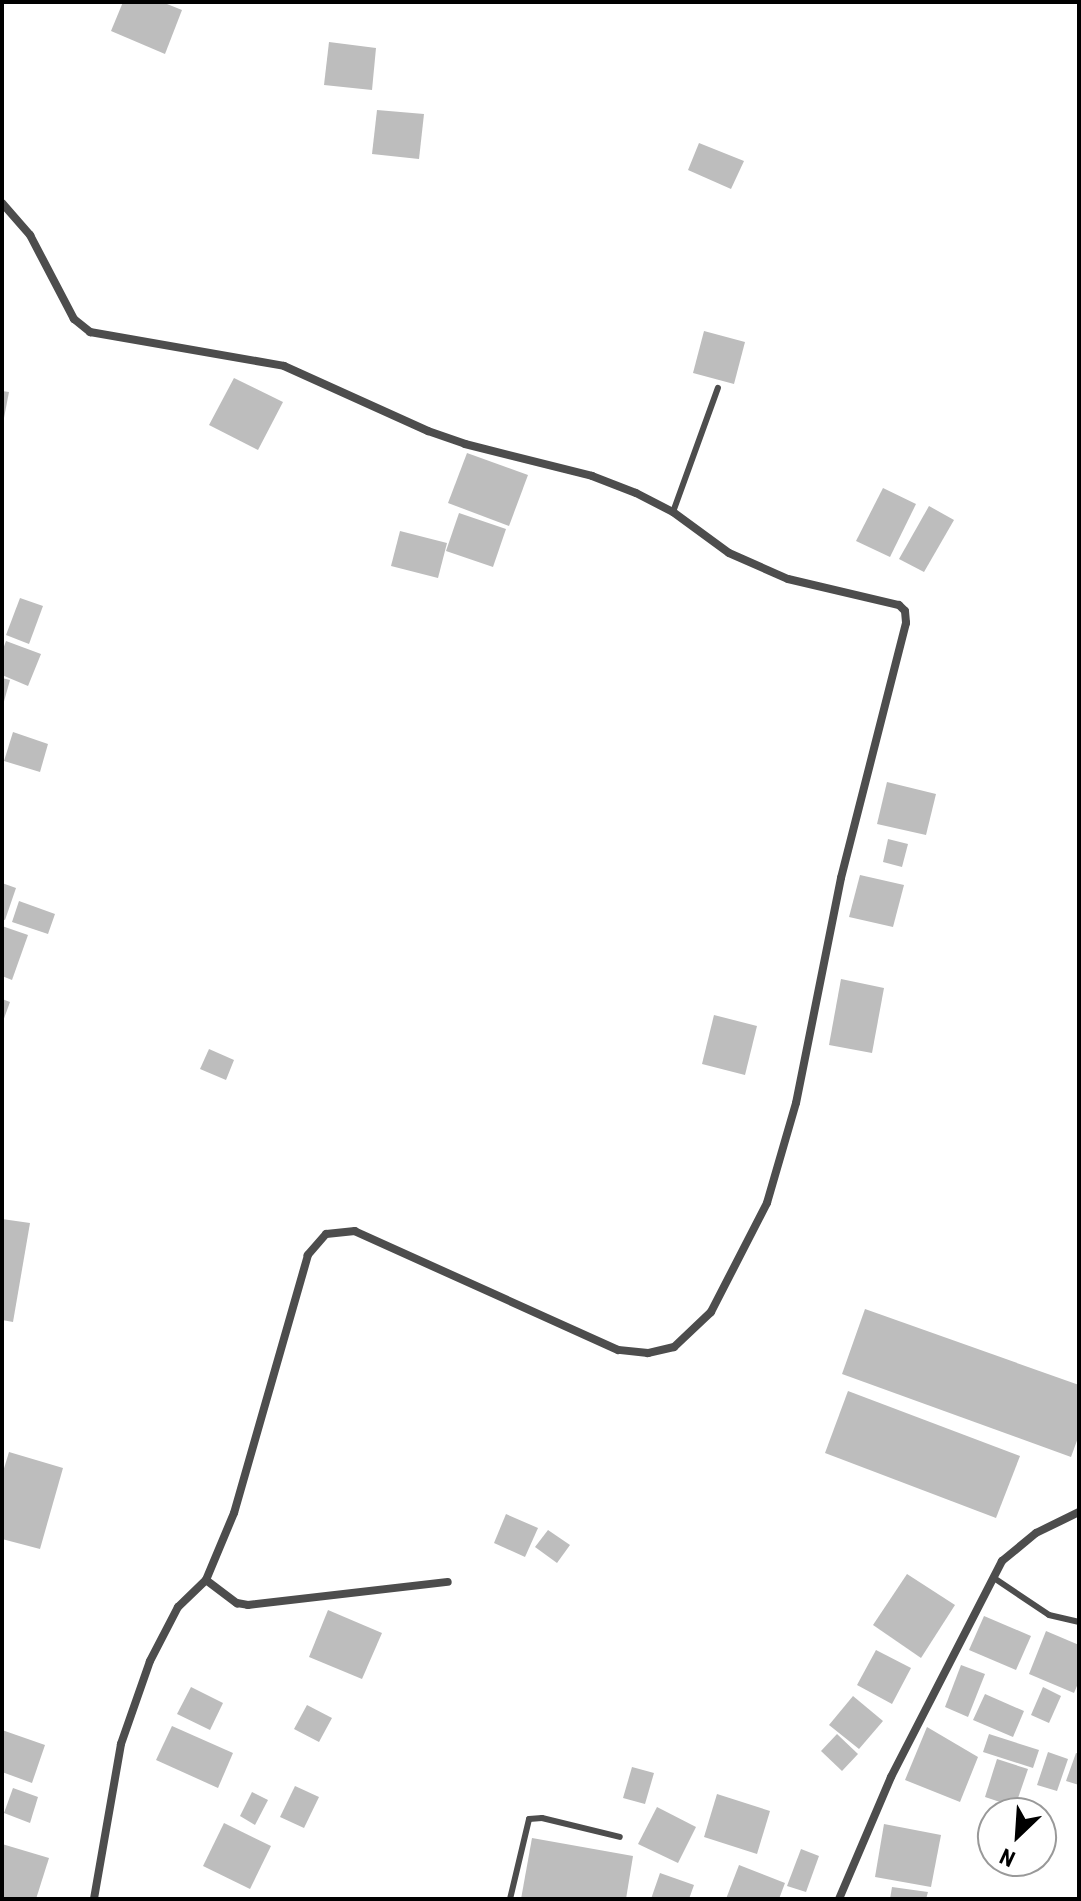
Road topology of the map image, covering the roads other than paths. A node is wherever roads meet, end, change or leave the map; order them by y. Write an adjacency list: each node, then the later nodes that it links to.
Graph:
1 (2, 203): 3 (street)
2 (718, 388): 3 (lane)
3 (673, 512): 6 (street)
4 (1079, 1512): 5 (street)
5 (994, 1578): 8 (lane); 12 (street)
6 (206, 1580): 7 (street); 10 (street)
7 (448, 1582)
8 (1079, 1622)
9 (620, 1837): 11 (lane)
10 (94, 1899)
11 (510, 1899)
12 (839, 1899)

